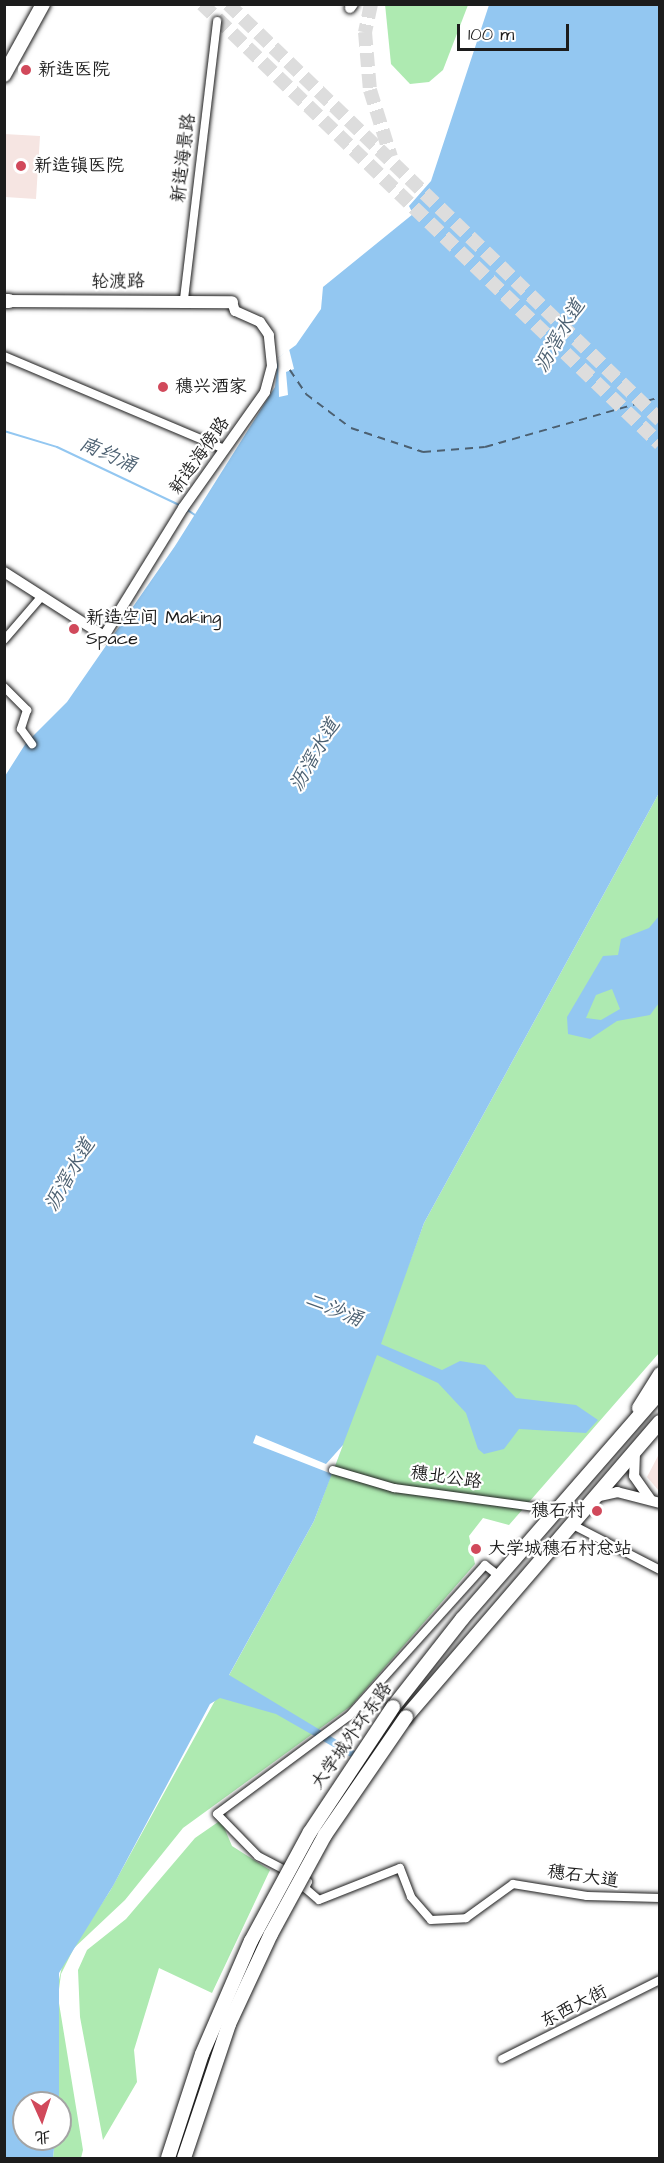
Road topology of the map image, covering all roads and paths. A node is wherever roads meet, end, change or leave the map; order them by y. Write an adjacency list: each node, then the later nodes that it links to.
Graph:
1 (43, 4): 3 (main road)
2 (217, 21): 4 (street, 新造海景路)
3 (5, 73)
4 (184, 299): 5 (main road, 轮渡路); 6 (main road, 轮渡路)
5 (6, 301)
6 (232, 302): 8 (street, 新造海傍路)
7 (4, 356): 8 (street)
8 (224, 449): 10 (street, 新造海傍路)
9 (4, 572): 10 (street)
10 (42, 596): 11 (street)
11 (4, 640)
12 (4, 687): 13 (street)
13 (32, 744)
14 (660, 1374): 17 (main road)
15 (660, 1392): 17 (main road, 大学城外环东路)
16 (660, 1422): 18 (main road, 大学城外环东路)
17 (630, 1426): 22 (main road, 大学城外环东路)
18 (636, 1449): 20 (main road, 大学城外环东路); 21 (street)
19 (333, 1470): 22 (street, 穗北公路)
20 (591, 1500): 21 (street); 23 (main road, 大学城外环东路)
21 (655, 1501)
22 (556, 1510): 25 (main road, 大学城外环东路)
23 (570, 1524): 24 (street); 30 (main road, 大学城外环东路, bridge)
24 (660, 1570)
25 (499, 1576): 26 (street, 穗石大道); 29 (main road, 大学城外环东路, bridge)
26 (660, 1898)
27 (660, 1980): 28 (street, 东西大街)
28 (502, 2059)
29 (168, 2158)
30 (184, 2158)

